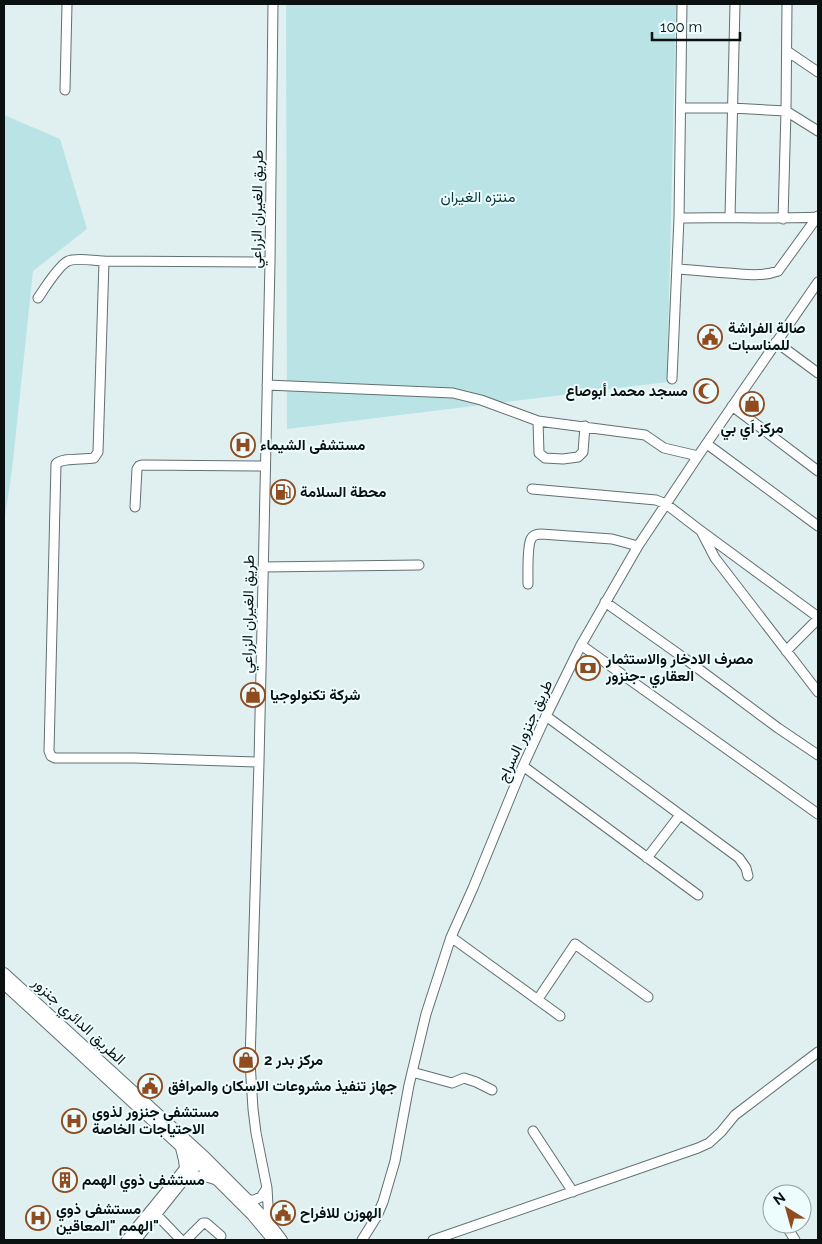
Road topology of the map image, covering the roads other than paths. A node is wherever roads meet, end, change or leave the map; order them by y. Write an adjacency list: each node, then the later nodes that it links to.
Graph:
1 (66, 4): 8 (street)
2 (273, 4): 18 (street, طريق الغيران الزراعي)
3 (682, 4): 9 (street)
4 (735, 4): 10 (street)
5 (787, 4): 6 (street)
6 (787, 50): 7 (street); 11 (street)
7 (818, 72)
8 (65, 90)
9 (681, 108): 10 (street); 15 (street)
10 (732, 108): 11 (street); 13 (street)
11 (786, 111): 12 (street); 16 (street)
12 (818, 131)
13 (730, 217): 15 (street); 16 (street)
14 (818, 217): 16 (street); 19 (street)
15 (679, 218): 19 (street)
16 (783, 219)
17 (104, 262): 18 (street); 21 (street); 49 (street)
18 (270, 262): 25 (street, طريق الغيران الزراعي)
19 (677, 269): 24 (street)
20 (818, 282): 22 (street, طريق جنزور السراج)
21 (38, 298)
22 (776, 342): 23 (street); 26 (street, طريق جنزور السراج)
23 (818, 373)
24 (672, 379)
25 (267, 385): 27 (street); 31 (street, طريق الغيران الزراعي)
26 (732, 406): 29 (street, طريق جنزور السراج); 32 (street)
27 (538, 421): 28 (street); 28 (street)
28 (585, 426): 30 (street)
29 (707, 444): 30 (street, طريق جنزور السراج); 36 (street)
30 (698, 456): 34 (street, طريق جنزور السراج)
31 (265, 466): 35 (street); 40 (street, طريق الغيران الزراعي)
32 (818, 471)
33 (532, 489): 34 (street)
34 (666, 504): 37 (street); 38 (street, طريق جنزور السراج)
35 (135, 507)
36 (818, 526)
37 (701, 531): 43 (street); 45 (street)
38 (638, 546): 41 (street); 42 (street, طريق جنزور السراج)
39 (419, 565): 40 (street)
40 (263, 567): 49 (street, طريق الغيران الزراعي)
41 (528, 584)
42 (605, 602): 44 (street, طريق جنزور السراج); 48 (street)
43 (818, 618): 45 (street)
44 (581, 645): 47 (street, طريق جنزور السراج); 51 (street)
45 (786, 651): 46 (street)
46 (818, 692)
47 (546, 716): 50 (street, طريق جنزور السراج); 52 (street)
48 (818, 755)
49 (259, 762): 71 (street, طريق الغيران الزراعي)
50 (523, 766): 53 (street); 56 (street, طريق جنزور السراج)
51 (818, 814)
52 (680, 815): 53 (street); 54 (street)
53 (647, 858): 55 (street)
54 (748, 876)
55 (698, 896)
56 (451, 937): 60 (street); 63 (street, طريق جنزور السراج)
57 (4, 973): 67 (main road, الطريق الدائري جنزور)
58 (4, 984): 66 (main road, الطريق الدائري جنزور)
59 (648, 997): 60 (street)
60 (538, 999): 61 (street)
61 (560, 1016)
62 (818, 1052): 72 (street)
63 (412, 1072): 64 (street); 83 (street, طريق جنزور السراج)
64 (492, 1090)
65 (533, 1131): 72 (street)
66 (179, 1145): 67 (main road, الطريق الدائري جنزور); 68 (main road)
67 (199, 1158): 68 (street); 69 (street); 70 (main road, الطريق الدائري جنزور); 73 (main road, الطريق الدائري جنزور)
68 (184, 1168): 78 (street)
69 (184, 1180): 70 (main road); 74 (street)
70 (217, 1180): 81 (main road, الطريق الدائري جنزور)
71 (267, 1188): 73 (street); 75 (street, طريق الغيران الزراعي)
72 (573, 1192): 84 (street)
73 (248, 1200): 75 (main road, الطريق الدائري جنزور)
74 (156, 1214): 77 (street); 79 (street)
75 (269, 1223): 82 (main road, الطريق الدائري جنزور)
76 (221, 1236): 80 (street)
77 (176, 1239)
78 (126, 1240)
79 (136, 1240)
80 (186, 1240)
81 (273, 1240)
82 (282, 1240)
83 (362, 1240)
84 (433, 1240)

